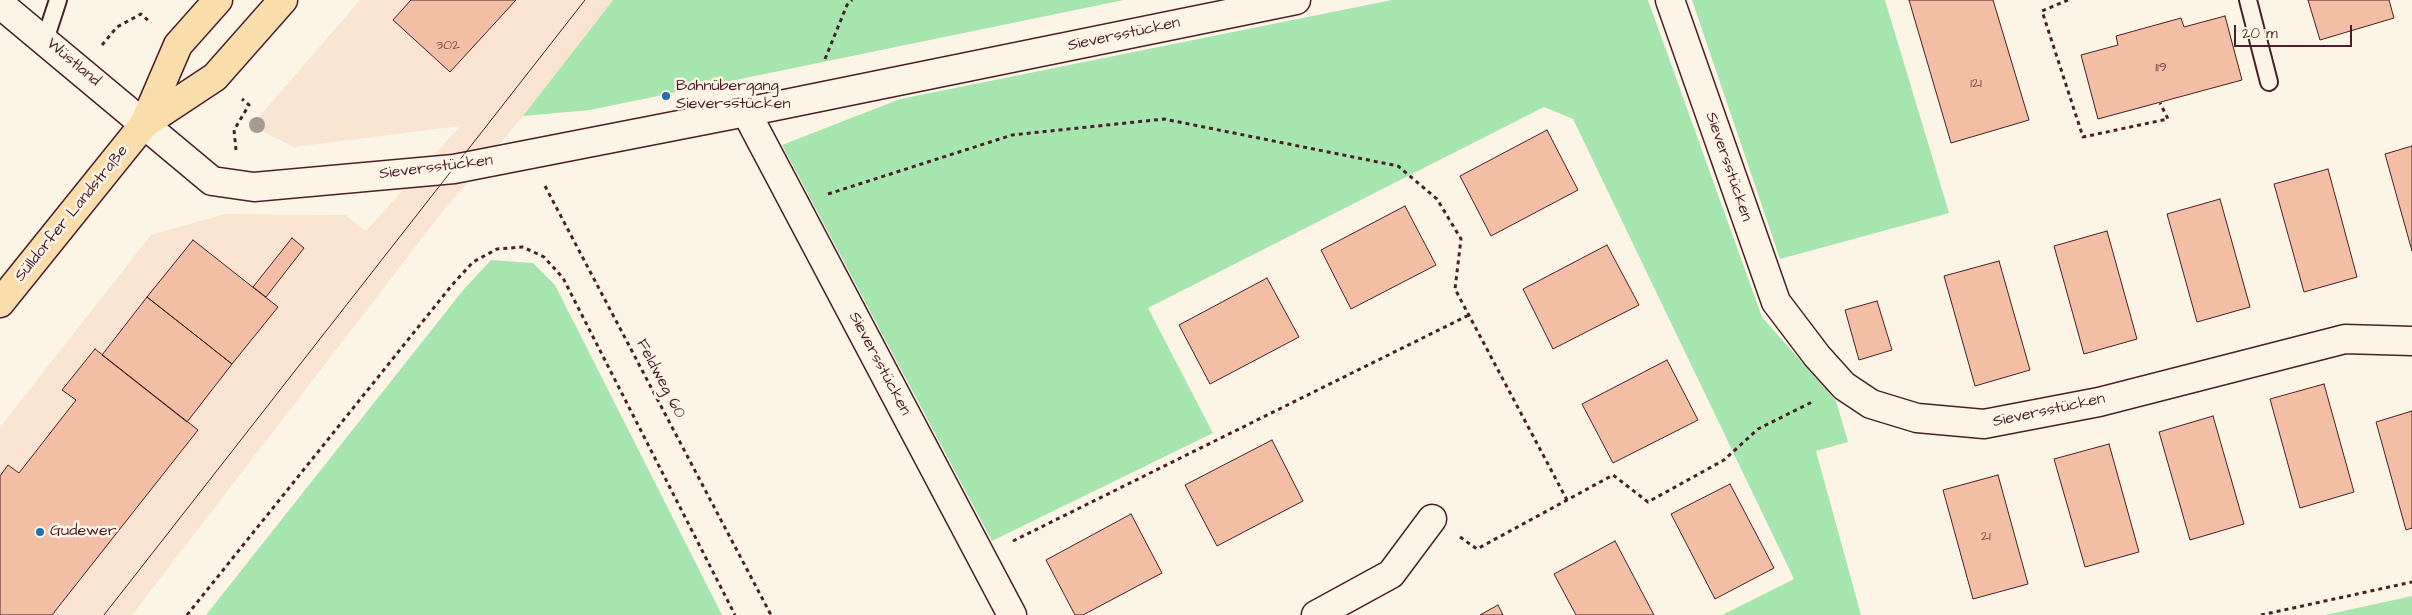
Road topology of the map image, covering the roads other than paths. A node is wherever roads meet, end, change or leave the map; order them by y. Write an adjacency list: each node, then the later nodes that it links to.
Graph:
1 (58, 0): 8 (lane)
2 (218, 0): 11 (main road, Sülldorfer Landstraße)
3 (283, 0): 11 (main road, Sülldorfer Landstraße)
4 (1296, 0): 10 (street, Sieversstücken)
5 (1670, 0): 13 (street, Sieversstücken)
6 (2248, 0): 9 (lane)
7 (0, 4): 8 (street, Wüstland)
8 (45, 40): 11 (street, Wüstland)
9 (2269, 82)
10 (746, 112): 11 (street, Sieversstücken); 15 (street, Sieversstücken)
11 (144, 124): 12 (main road, Sülldorfer Landstraße)
12 (0, 303)
13 (2412, 341)
14 (1432, 519): 16 (street)
15 (1012, 615)
16 (1316, 615)

